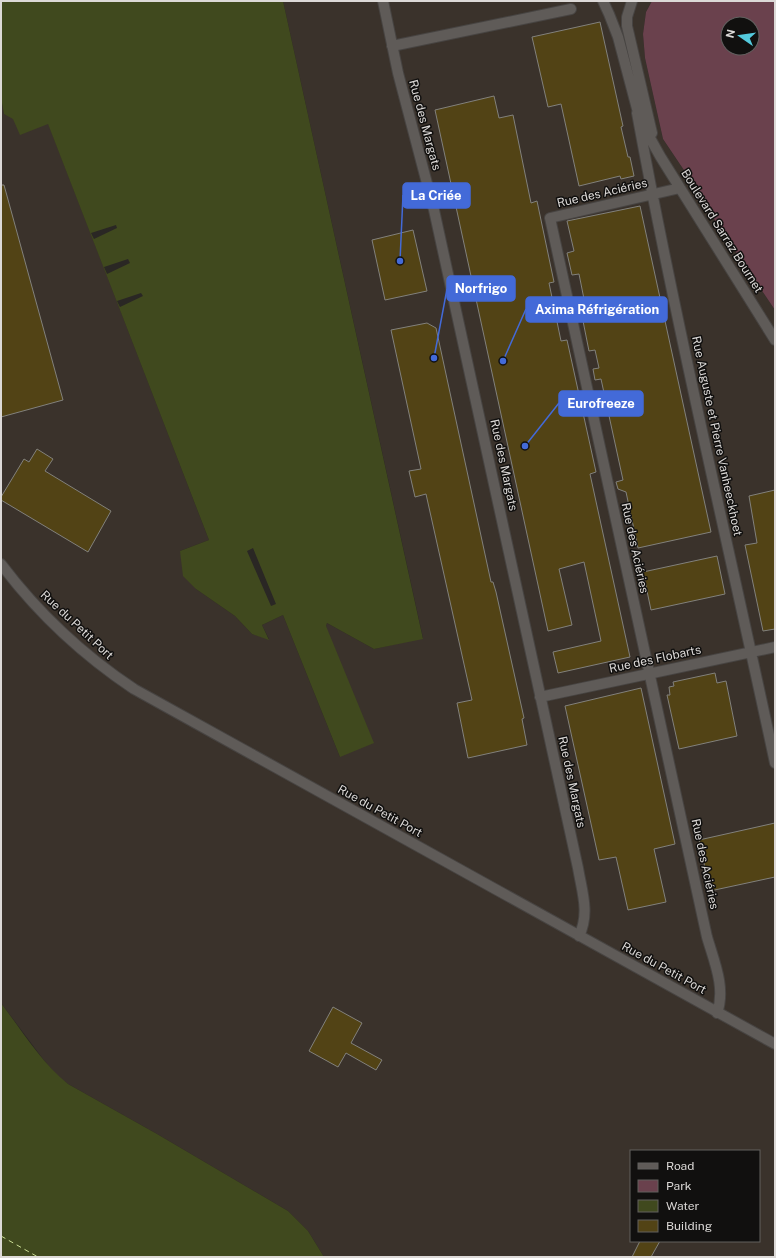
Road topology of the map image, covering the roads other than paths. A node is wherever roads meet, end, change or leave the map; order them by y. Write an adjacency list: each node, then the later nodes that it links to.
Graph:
1 (383, 1): 5 (street, Rue des Margats)
2 (603, 1): 6 (street, Boulevard Sarraz Bournet)
3 (632, 1): 7 (street, Boulevard Sarraz Bournet)
4 (571, 9): 5 (street)
5 (392, 46): 15 (street, Rue des Margats)
6 (637, 113): 7 (street, Boulevard Sarraz Bournet); 9 (street, Rue Auguste et Pierre Vanheeckhoet)
7 (660, 156): 8 (street, Boulevard Sarraz Bournet)
8 (680, 188): 9 (street, Rue des Aciéries); 10 (street, Boulevard Sarraz Bournet)
9 (652, 195): 13 (street, Rue Auguste et Pierre Vanheeckhoet); 14 (street, Rue des Aciéries)
10 (775, 340)
11 (1, 564): 17 (street, Rue du Petit Port)
12 (775, 647): 13 (street, Rue des Flobarts)
13 (751, 652): 14 (street, Rue des Flobarts); 16 (street, Rue Auguste et Pierre Vanheeckhoet)
14 (650, 674): 15 (street, Rue des Flobarts); 18 (street, Rue des Aciéries)
15 (540, 698): 17 (street, Rue des Margats)
16 (775, 763)
17 (579, 936): 18 (street, Rue du Petit Port)
18 (717, 1013): 19 (street, Rue du Petit Port)
19 (775, 1044)

